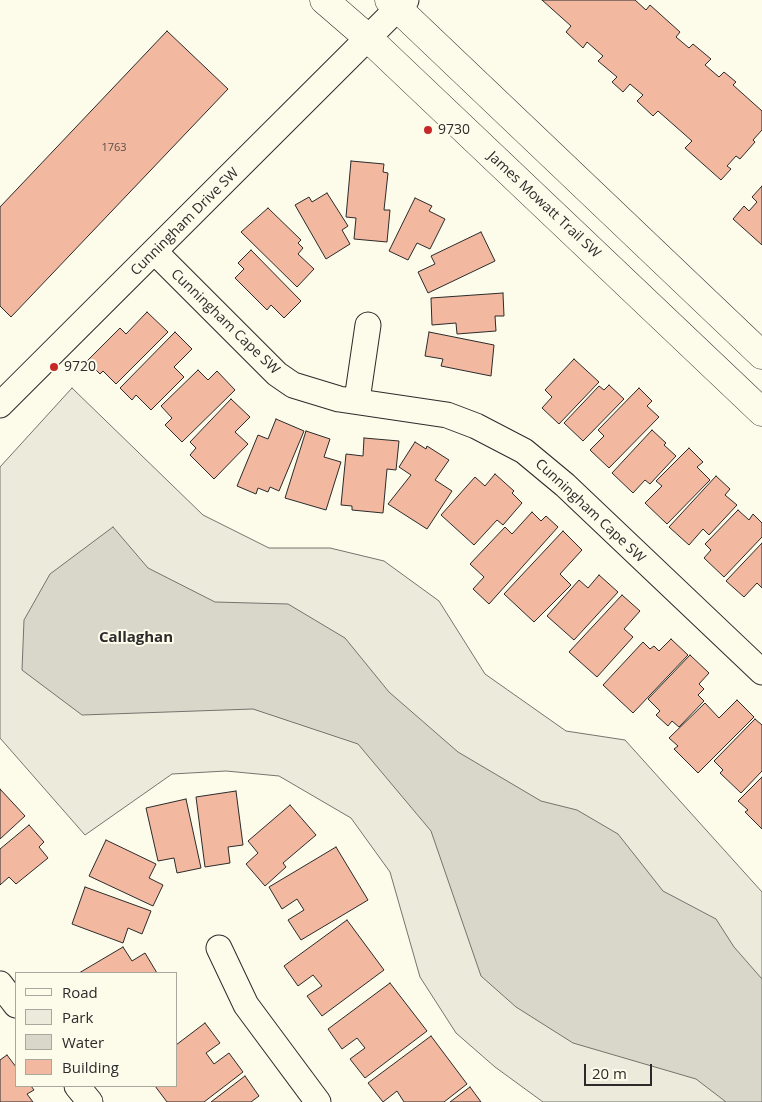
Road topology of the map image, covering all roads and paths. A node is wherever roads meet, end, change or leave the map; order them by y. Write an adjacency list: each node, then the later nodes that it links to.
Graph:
1 (324, 0): 3 (main road, James Mowatt Trail SW)
2 (398, 3): 3 (street, Cunningham Drive SW); 6 (main road)
3 (368, 38): 4 (street, Cunningham Drive SW); 9 (main road, James Mowatt Trail SW)
4 (155, 252): 7 (street, Cunningham Cape SW); 8 (street, Cunningham Drive SW)
5 (368, 326): 7 (street)
6 (762, 355)
7 (357, 400): 10 (street, Cunningham Cape SW)
8 (0, 405)
9 (762, 412)
10 (762, 672)
11 (219, 948): 16 (street)
12 (0, 984): 13 (street)
13 (15, 1004)
14 (78, 1087): 15 (street)
15 (90, 1102)
16 (318, 1102)

